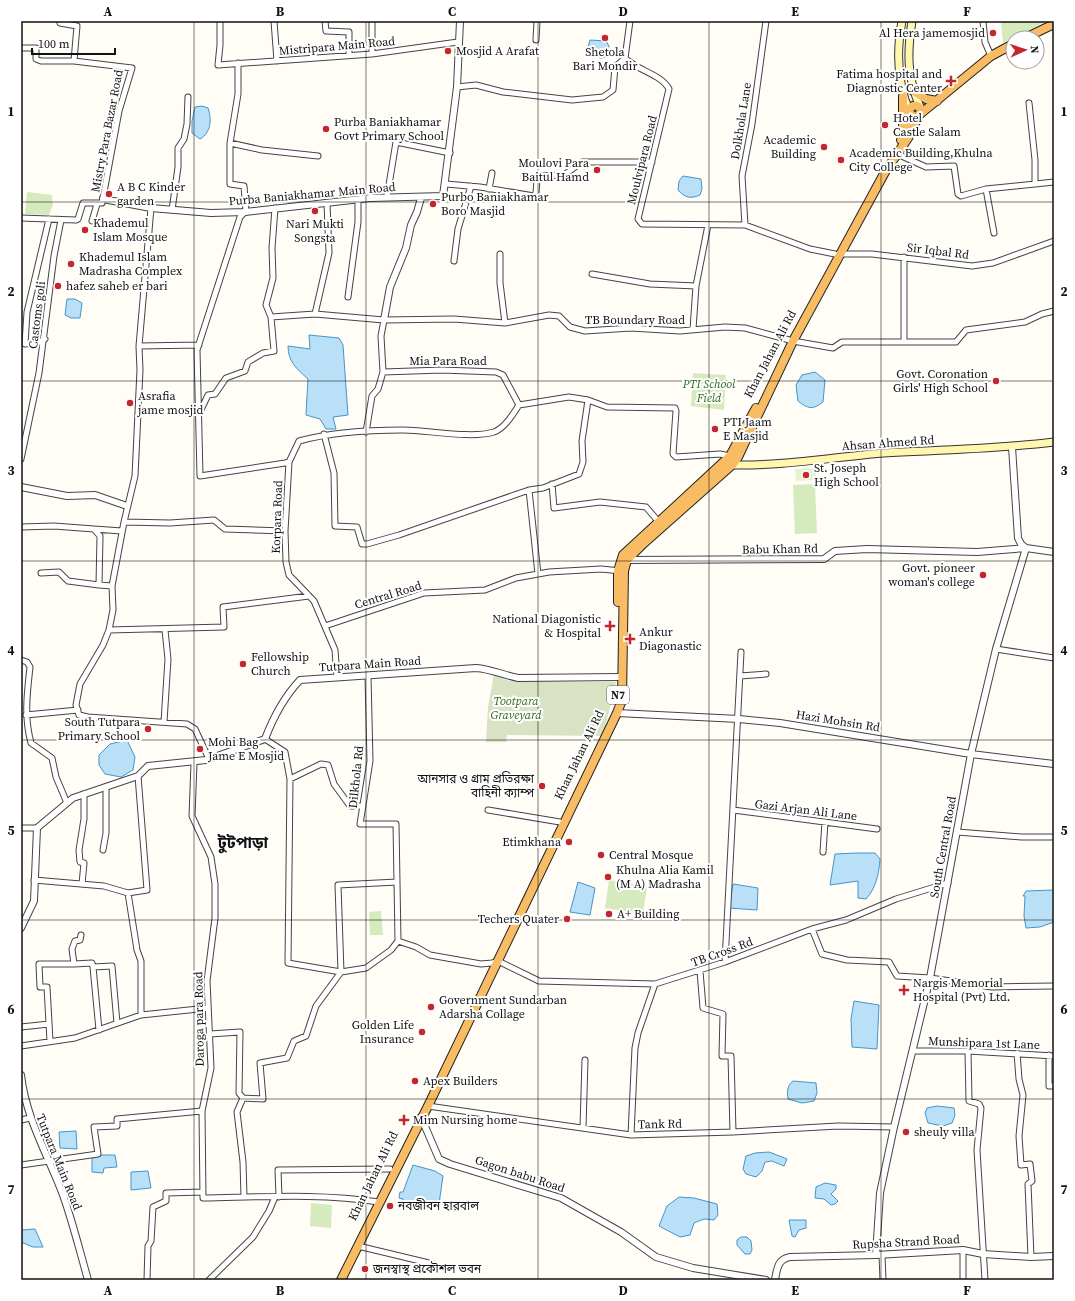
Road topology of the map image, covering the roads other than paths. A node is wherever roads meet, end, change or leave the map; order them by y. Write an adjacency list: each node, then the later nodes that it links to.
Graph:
1 (60, 21): 23 (street)
2 (220, 21): 25 (street, Mistripara Main Road)
3 (274, 21): 24 (street)
4 (325, 21): 20 (street)
5 (372, 21): 19 (street)
6 (460, 21): 16 (street)
7 (537, 21): 15 (street)
8 (630, 21): 22 (street)
9 (766, 21): 61 (street, Dolkhola Lane)
10 (902, 21): 28 (main road)
11 (912, 21): 27 (main road)
12 (983, 21): 21 (street)
13 (1054, 24): 14 (highway)
14 (1042, 30)
15 (536, 40)
16 (458, 42): 19 (street, Mistripara Main Road); 26 (street)
17 (21, 48): 23 (street, Mistry Para Bazar Road)
18 (1005, 48): 21 (highway)
19 (372, 54): 20 (street, Mistripara Main Road)
20 (349, 55): 24 (street, Mistripara Main Road)
21 (991, 56): 30 (highway)
22 (625, 58): 26 (street); 38 (street, Moulvipara Road)
23 (74, 61): 48 (street, Mistry Para Bazar Road)
24 (277, 61): 25 (street, Mistripara Main Road)
25 (238, 64): 34 (street)
26 (457, 87): 35 (street)
27 (912, 90): 30 (highway); 32 (main road)
28 (903, 96): 32 (main road); 33 (highway)
29 (188, 97): 54 (street)
30 (937, 101): 32 (highway)
31 (1029, 103): 42 (street)
32 (915, 113): 33 (highway)
33 (906, 137): 36 (highway, Khan Jahan Ali Rd / N7); 65 (highway, Khan Jahan Ali Rd / N7)
34 (230, 143): 37 (street); 55 (street)
35 (450, 153): 41 (street); 46 (street)
36 (897, 154): 45 (street); 65 (highway, Khan Jahan Ali Rd / N7)
37 (318, 156)
38 (652, 162): 44 (street); 60 (street, Moulvipara Road)
39 (492, 173): 44 (street)
40 (1054, 182): 42 (street)
41 (446, 184): 43 (street); 47 (street, Purba Baniakhamar Main Road)
42 (1035, 184): 45 (street)
43 (471, 186): 44 (street); 67 (street)
44 (489, 189)
45 (986, 189): 62 (street)
46 (387, 197): 47 (street, Purba Baniakhamar Main Road); 49 (street, Purba Baniakhamar Main Road)
47 (421, 198): 74 (street)
48 (103, 199): 51 (street); 52 (street, Purba Baniakhamar Main Road)
49 (358, 200): 50 (street, Purba Baniakhamar Main Road); 70 (street)
50 (327, 203): 53 (street, Purba Baniakhamar Main Road); 72 (street)
51 (97, 204): 58 (street); 59 (street)
52 (151, 208): 54 (street, Purba Baniakhamar Main Road); 82 (street)
53 (275, 208): 55 (street, Purba Baniakhamar Main Road); 73 (street)
54 (172, 210): 55 (street, Purba Baniakhamar Main Road)
55 (245, 212): 81 (street)
56 (21, 218): 57 (street)
57 (49, 219): 58 (street); 80 (street)
58 (61, 220): 77 (street, Castoms goli)
59 (92, 221)
60 (708, 225): 61 (street, Moulvipara Road); 69 (street)
61 (745, 225): 65 (street, Moulvipara Road)
62 (994, 233)
63 (1054, 241): 66 (street, Sir Iqbal Rd)
64 (500, 254): 75 (street)
65 (838, 254): 66 (street, Sir Iqbal Rd); 78 (highway, Khan Jahan Ali Rd / N7)
66 (904, 258): 79 (street)
67 (454, 260)
68 (592, 274): 69 (street)
69 (696, 286): 76 (street)
70 (348, 296)
71 (1054, 311): 79 (street, TB Boundary Road)
72 (315, 314): 73 (street, TB Boundary Road); 74 (street, TB Boundary Road)
73 (271, 317): 86 (street)
74 (384, 320): 75 (street, TB Boundary Road); 83 (street)
75 (505, 322): 76 (street, TB Boundary Road)
76 (693, 329): 78 (street, TB Boundary Road)
77 (45, 339): 80 (street); 91 (street, Castoms goli)
78 (792, 340): 79 (street, TB Boundary Road); 92 (highway, Khan Jahan Ali Rd / N7)
79 (904, 342)
80 (23, 344)
81 (199, 345): 82 (street); 86 (street)
82 (139, 346): 97 (street)
83 (383, 372): 85 (street, Mia Para Road); 87 (street)
84 (588, 400): 85 (street); 92 (street); 94 (street)
85 (519, 405): 87 (street)
86 (199, 415): 93 (street)
87 (366, 432): 88 (street)
88 (324, 434): 93 (street); 96 (street)
89 (1054, 442): 90 (main road, Ahsan Ahmed Rd)
90 (1012, 447): 92 (main road, Ahsan Ahmed Rd); 104 (street)
91 (21, 459)
92 (729, 460): 98 (highway, Khan Jahan Ali Rd / N7); 106 (highway, Khan Jahan Ali Rd / N7)
93 (289, 462): 103 (street, Korpara Road)
94 (552, 484): 96 (street); 98 (street)
95 (21, 487): 97 (street)
96 (529, 490): 109 (street)
97 (127, 506): 99 (street)
98 (658, 521): 107 (highway, Khan Jahan Ali Rd / N7)
99 (124, 522): 102 (street); 103 (street)
100 (21, 527): 101 (street)
101 (94, 529): 102 (street); 110 (street)
102 (122, 531): 111 (street)
103 (285, 531): 112 (street, Korpara Road)
104 (1026, 548): 105 (street, Babu Khan Rd); 106 (street, Babu Khan Rd); 116 (street, South Central Road)
105 (1054, 552)
106 (628, 560): 107 (highway, Khan Jahan Ali Rd / N7)
107 (621, 571): 109 (street, Central Road); 124 (highway, Khan Jahan Ali Rd / N7)
108 (41, 572): 110 (street)
109 (538, 574): 113 (street, Central Road)
110 (100, 585): 111 (street)
111 (112, 586): 114 (street)
112 (309, 596): 113 (street, Korpara Road); 115 (street)
113 (325, 626): 123 (street, Korpara Road)
114 (109, 630): 115 (street); 125 (street)
115 (165, 630): 129 (street)
116 (996, 649): 118 (street); 131 (street, South Central Road)
117 (741, 652): 122 (street)
118 (1054, 658)
119 (21, 660): 127 (street)
120 (766, 674): 122 (street)
121 (368, 676): 123 (street, Tutpara Main Road); 124 (street, Tutpara Main Road); 140 (street, Dilkhola Rd)
122 (740, 676): 128 (street)
123 (337, 677): 130 (street, Tutpara Main Road)
124 (620, 677): 126 (highway, Khan Jahan Ali Rd / N7); 143 (highway, Khan Jahan Ali Rd / N7)
125 (78, 710): 127 (street); 129 (street)
126 (618, 713): 128 (street, Hazi Mohsin Rd); 161 (highway, Khan Jahan Ali Rd / N7)
127 (26, 715): 139 (street)
128 (739, 719): 131 (street, Hazi Mohsin Rd); 142 (street)
129 (164, 722): 132 (street)
130 (265, 739): 132 (street); 136 (street)
131 (971, 754): 134 (street, Hazi Mohsin Rd); 148 (street, South Central Road)
132 (209, 759): 133 (street)
133 (194, 763): 135 (street); 170 (street, Daroga para Road)
134 (1054, 764)
135 (138, 776): 137 (street); 156 (street)
136 (290, 779): 140 (street); 166 (street)
137 (106, 787): 138 (street); 150 (street)
138 (84, 794): 139 (street); 155 (street)
139 (67, 803): 146 (street)
140 (363, 806): 153 (street, Dilkhola Rd)
141 (488, 810): 143 (street)
142 (733, 810): 144 (street, Gazi Arjan Ali Lane); 162 (street)
143 (560, 822): 161 (highway, Khan Jahan Ali Rd / N7)
144 (824, 822): 147 (street, Gazi Arjan Ali Lane); 151 (street)
145 (21, 828): 146 (street)
146 (37, 828): 152 (street)
147 (877, 829)
148 (957, 832): 149 (street); 154 (street, South Central Road)
149 (1054, 837)
150 (103, 850)
151 (823, 852)
152 (34, 880): 155 (street); 157 (street)
153 (397, 882): 160 (street, Dilkhola Rd); 166 (street)
154 (948, 883): 158 (street, TB Cross Rd); 167 (street, South Central Road)
155 (82, 884): 156 (street)
156 (128, 893): 171 (street)
157 (21, 928)
158 (812, 929): 162 (street, TB Cross Rd); 167 (street)
159 (81, 935): 163 (street)
160 (398, 941): 161 (street); 166 (street)
161 (495, 962): 168 (street, TB Cross Rd); 188 (highway, Khan Jahan Ali Rd / N7); 199 (highway, Khan Jahan Ali Rd / N7)
162 (725, 962): 165 (street, TB Cross Rd)
163 (74, 964): 164 (street); 173 (street)
164 (93, 967): 172 (street); 175 (street)
165 (700, 971): 168 (street, TB Cross Rd); 195 (street)
166 (341, 972): 187 (street)
167 (930, 978): 169 (street); 179 (street, South Central Road)
168 (655, 984): 196 (street)
169 (1054, 986)
170 (208, 1008): 171 (street); 176 (street, Daroga para Road)
171 (141, 1015): 172 (street)
172 (117, 1023): 175 (street)
173 (49, 1024): 174 (street); 177 (street)
174 (21, 1027)
175 (99, 1030): 177 (street)
176 (210, 1034): 187 (street); 189 (street, Daroga para Road)
177 (50, 1041): 178 (street)
178 (21, 1046)
179 (913, 1051): 180 (street, Munshipara 1st Lane); 194 (street, South Central Road)
180 (968, 1051): 181 (street, Munshipara 1st Lane); 206 (street)
181 (1017, 1054): 182 (street, Munshipara 1st Lane); 209 (street)
182 (1052, 1055): 185 (street)
183 (585, 1060): 193 (street)
184 (21, 1075): 186 (street, Tutpara Main Road)
185 (1054, 1086)
186 (22, 1093): 191 (street, Tutpara Main Road)
187 (243, 1098): 201 (street)
188 (428, 1106): 190 (highway, Khan Jahan Ali Rd / N7); 193 (street, Tank Rd)
189 (202, 1111): 197 (street); 200 (street, Daroga para Road)
190 (421, 1117): 203 (highway, Khan Jahan Ali Rd / N7); 216 (street, Gagon babu Road)
191 (30, 1118): 192 (street); 197 (street, Tutpara Main Road)
192 (21, 1120)
193 (584, 1127): 196 (street, Tank Rd)
194 (894, 1127): 195 (street, Tank Rd); 207 (street, South Central Road)
195 (733, 1132): 196 (street, Tank Rd)
196 (631, 1135)
197 (47, 1160): 198 (street); 211 (street, Tutpara Main Road)
198 (21, 1165)
199 (390, 1169): 202 (street); 203 (highway, Khan Jahan Ali Rd / N7)
200 (202, 1192): 201 (street); 212 (street)
201 (244, 1197): 202 (street)
202 (277, 1197): 203 (street); 213 (street)
203 (377, 1202): 204 (highway, Khan Jahan Ali Rd / N7); 214 (highway, Khan Jahan Ali Rd / N7)
204 (358, 1246): 210 (street); 215 (highway, Khan Jahan Ali Rd / N7)
205 (963, 1250): 206 (street, Rupsha Strand Road); 207 (street, Rupsha Strand Road); 219 (street)
206 (984, 1254): 209 (street, Rupsha Strand Road); 220 (street)
207 (879, 1255): 217 (street, Rupsha Strand Road); 218 (street)
208 (1054, 1256): 209 (street, Rupsha Strand Road)
209 (1031, 1257)
210 (433, 1264)
211 (87, 1280)
212 (147, 1280)
213 (209, 1280)
214 (336, 1280)
215 (341, 1280)
216 (766, 1280)
217 (775, 1280)
218 (883, 1280)
219 (963, 1280)
220 (985, 1280)

